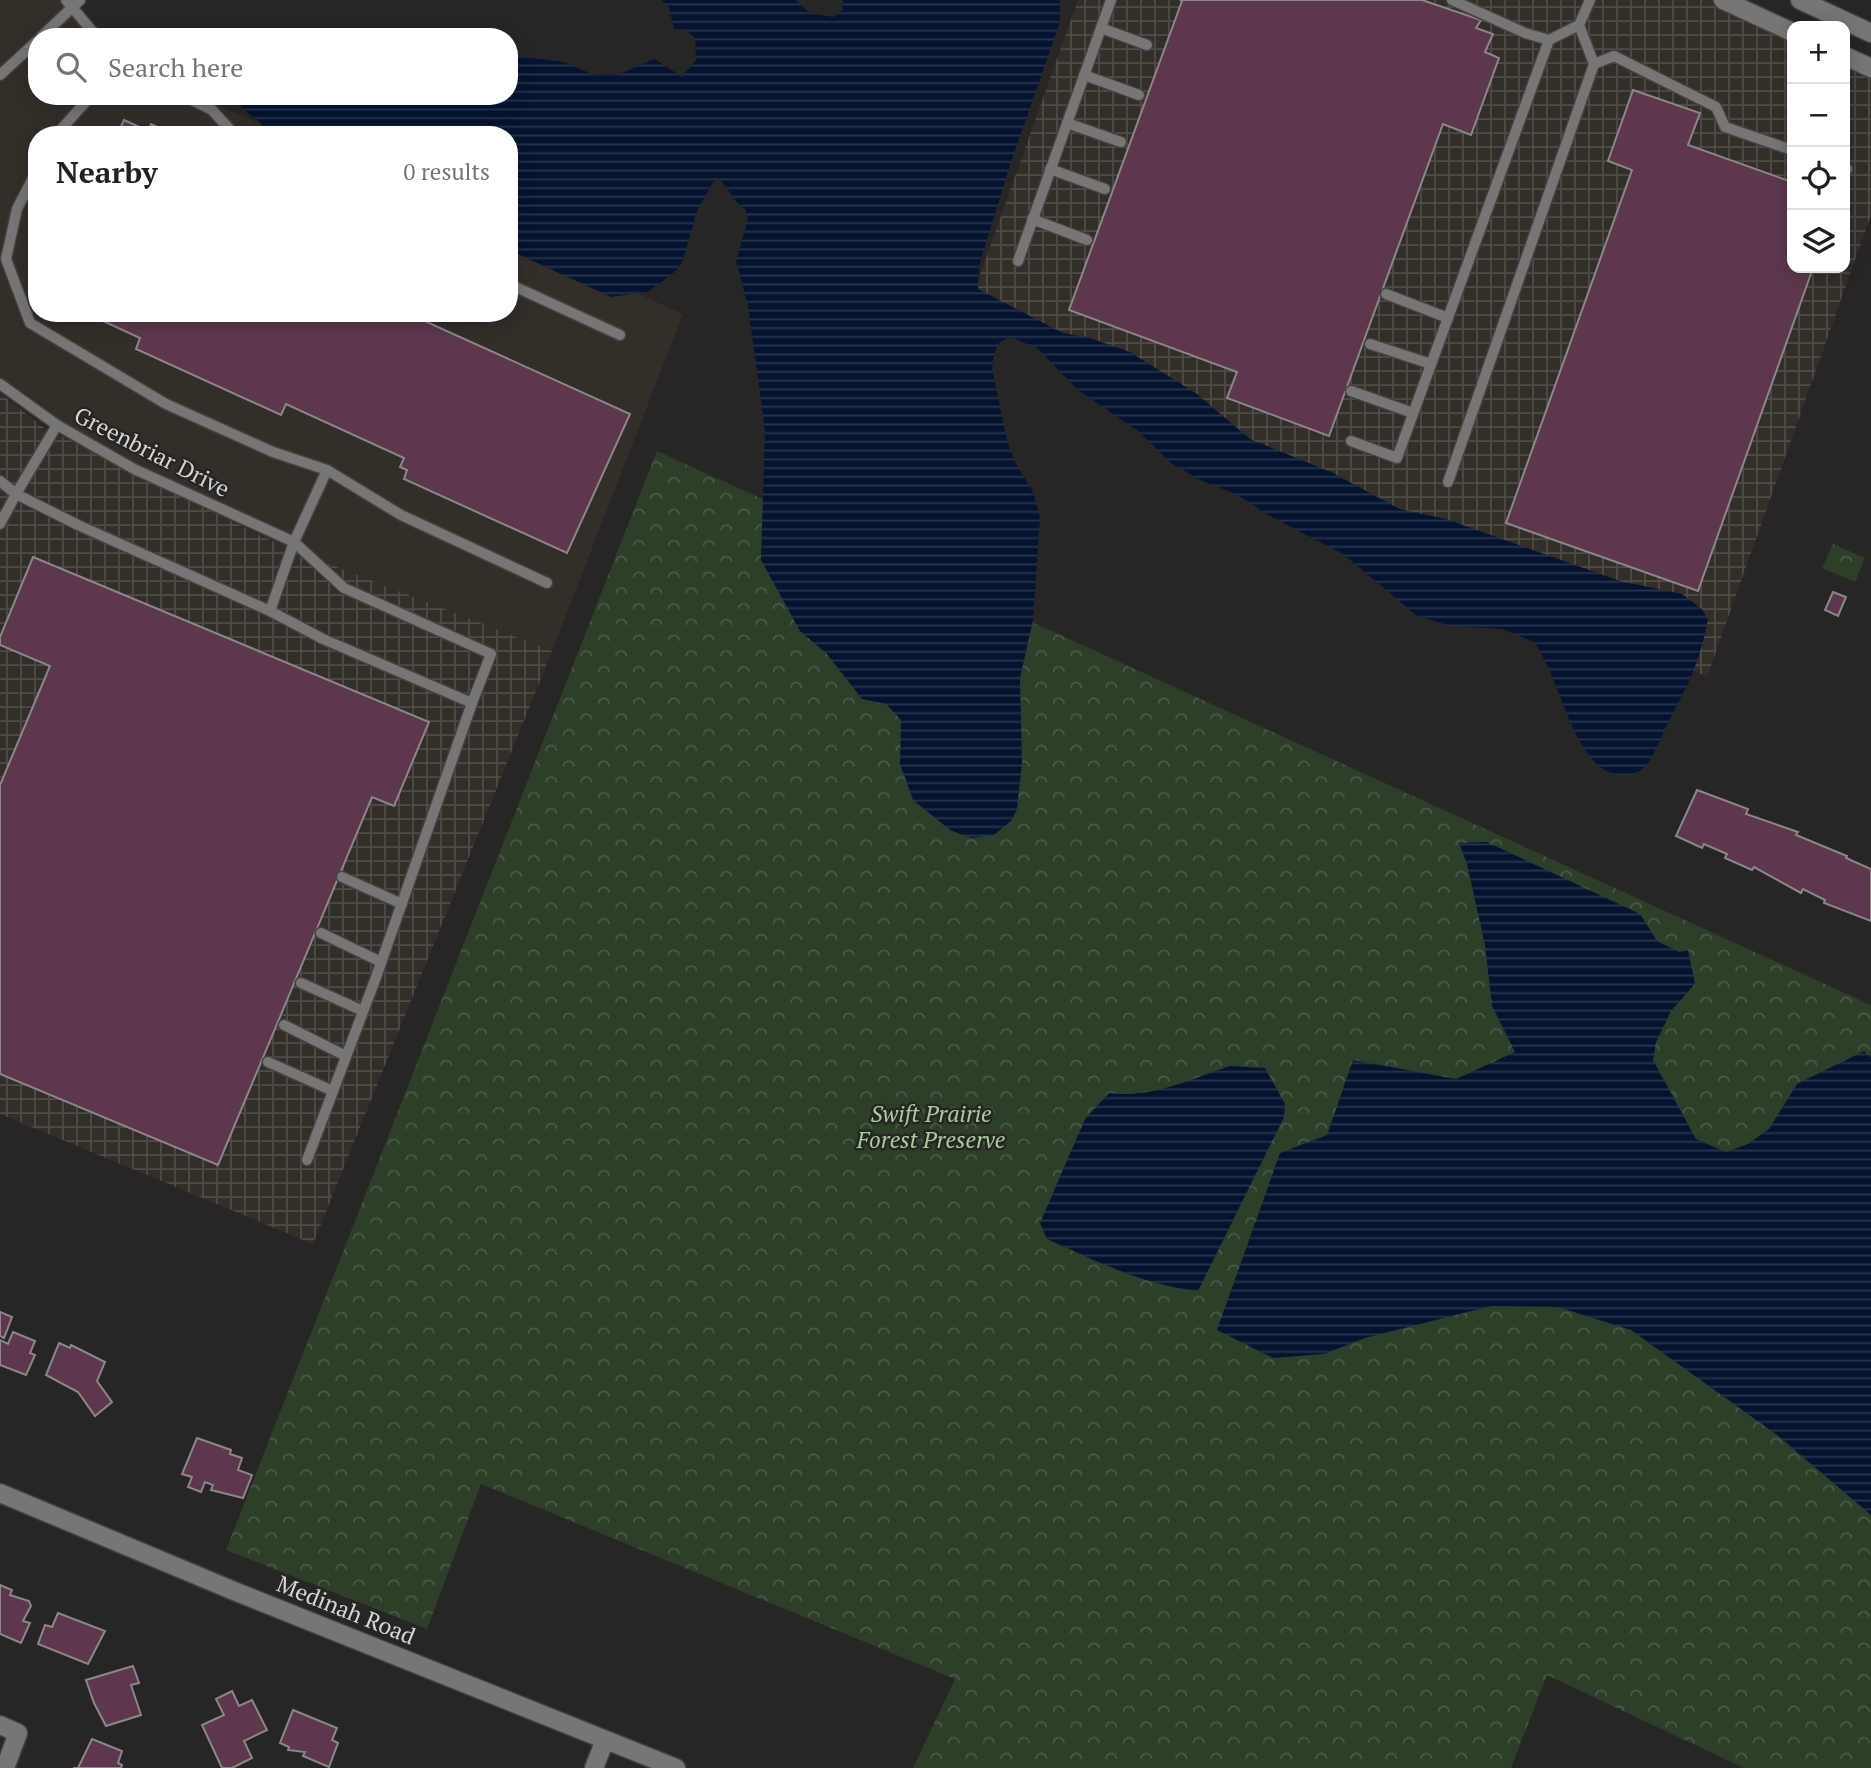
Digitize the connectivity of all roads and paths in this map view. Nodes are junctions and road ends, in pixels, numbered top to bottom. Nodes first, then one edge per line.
1 (1111, 0) edge
2 (1452, 0) edge
3 (1590, 0) edge
4 (1723, 0) edge
5 (1800, 0) edge
6 (73, 2) edge
7 (1579, 25) junction
8 (49, 28) edge
9 (91, 28) edge
10 (1101, 28) junction
11 (1787, 30) edge
12 (1871, 33) edge
13 (1549, 40) junction
14 (1147, 45) dead end
15 (28, 49) edge
16 (1850, 58) edge
17 (1594, 64) junction
18 (1871, 68) edge
19 (0, 75) edge
20 (1084, 75) junction
21 (1139, 95) dead end
22 (83, 105) edge
23 (202, 105) edge
24 (1067, 123) junction
25 (64, 126) edge
26 (227, 126) edge
27 (1121, 142) dead end
28 (1787, 148) edge
29 (1050, 169) junction
30 (28, 188) edge
31 (1105, 189) dead end
32 (1032, 219) junction
33 (1087, 240) dead end
34 (1018, 261) dead end
35 (518, 288) edge
36 (1386, 294) dead end
37 (28, 318) edge
38 (1448, 318) junction
39 (30, 322) edge
40 (620, 335) dead end
41 (1370, 344) dead end
42 (1431, 364) junction
43 (0, 384) edge
44 (1351, 391) dead end
45 (1413, 413) junction
46 (57, 425) junction
47 (1351, 441) dead end
48 (327, 470) junction
49 (0, 481) edge
50 (1448, 482) dead end
51 (16, 494) junction
52 (0, 524) edge
53 (294, 542) junction
54 (547, 583) dead end
55 (270, 611) junction
56 (472, 703) junction
57 (342, 877) dead end
58 (402, 904) junction
59 (321, 933) dead end
60 (381, 962) junction
61 (301, 983) dead end
62 (363, 1012) junction
63 (284, 1025) dead end
64 (346, 1056) junction
65 (268, 1062) dead end
66 (333, 1091) junction
67 (307, 1160) dead end
68 (0, 1493) edge
69 (0, 1725) edge
70 (605, 1740) junction
71 (5, 1768) edge
72 (594, 1768) edge
73 (676, 1768) edge

1 - 10 lane
2 - 13 lane
3 - 7 lane
4 - 11 street
5 - 12 street
6 - 8 lane
6 - 9 lane
7 - 13 lane
7 - 17 lane
10 - 14 lane
10 - 20 lane
13 - 38 lane
15 - 19 lane
16 - 18 street
17 - 28 lane
17 - 50 lane
20 - 21 lane
20 - 24 lane
22 - 25 lane
23 - 26 lane
24 - 27 lane
24 - 29 lane
29 - 31 lane
29 - 32 lane
30 - 37 lane
32 - 33 lane
32 - 34 lane
35 - 40 lane
36 - 38 lane
38 - 42 lane
39 - 48 lane
41 - 42 lane
42 - 45 lane
43 - 46 lane, Greenbriar Drive
44 - 45 lane
45 - 47 lane
46 - 51 lane
46 - 53 lane, Greenbriar Drive
48 - 53 lane
48 - 54 lane
49 - 51 lane
51 - 52 lane
51 - 55 lane
53 - 55 lane
53 - 56 lane, Greenbriar Drive
55 - 56 lane
56 - 58 lane
57 - 58 lane
58 - 60 lane
59 - 60 lane
60 - 62 lane
61 - 62 lane
62 - 64 lane
63 - 64 lane
64 - 66 lane
65 - 66 lane
66 - 67 lane
68 - 70 street, Medinah Road
69 - 71 street
70 - 72 street
70 - 73 street, Medinah Road

